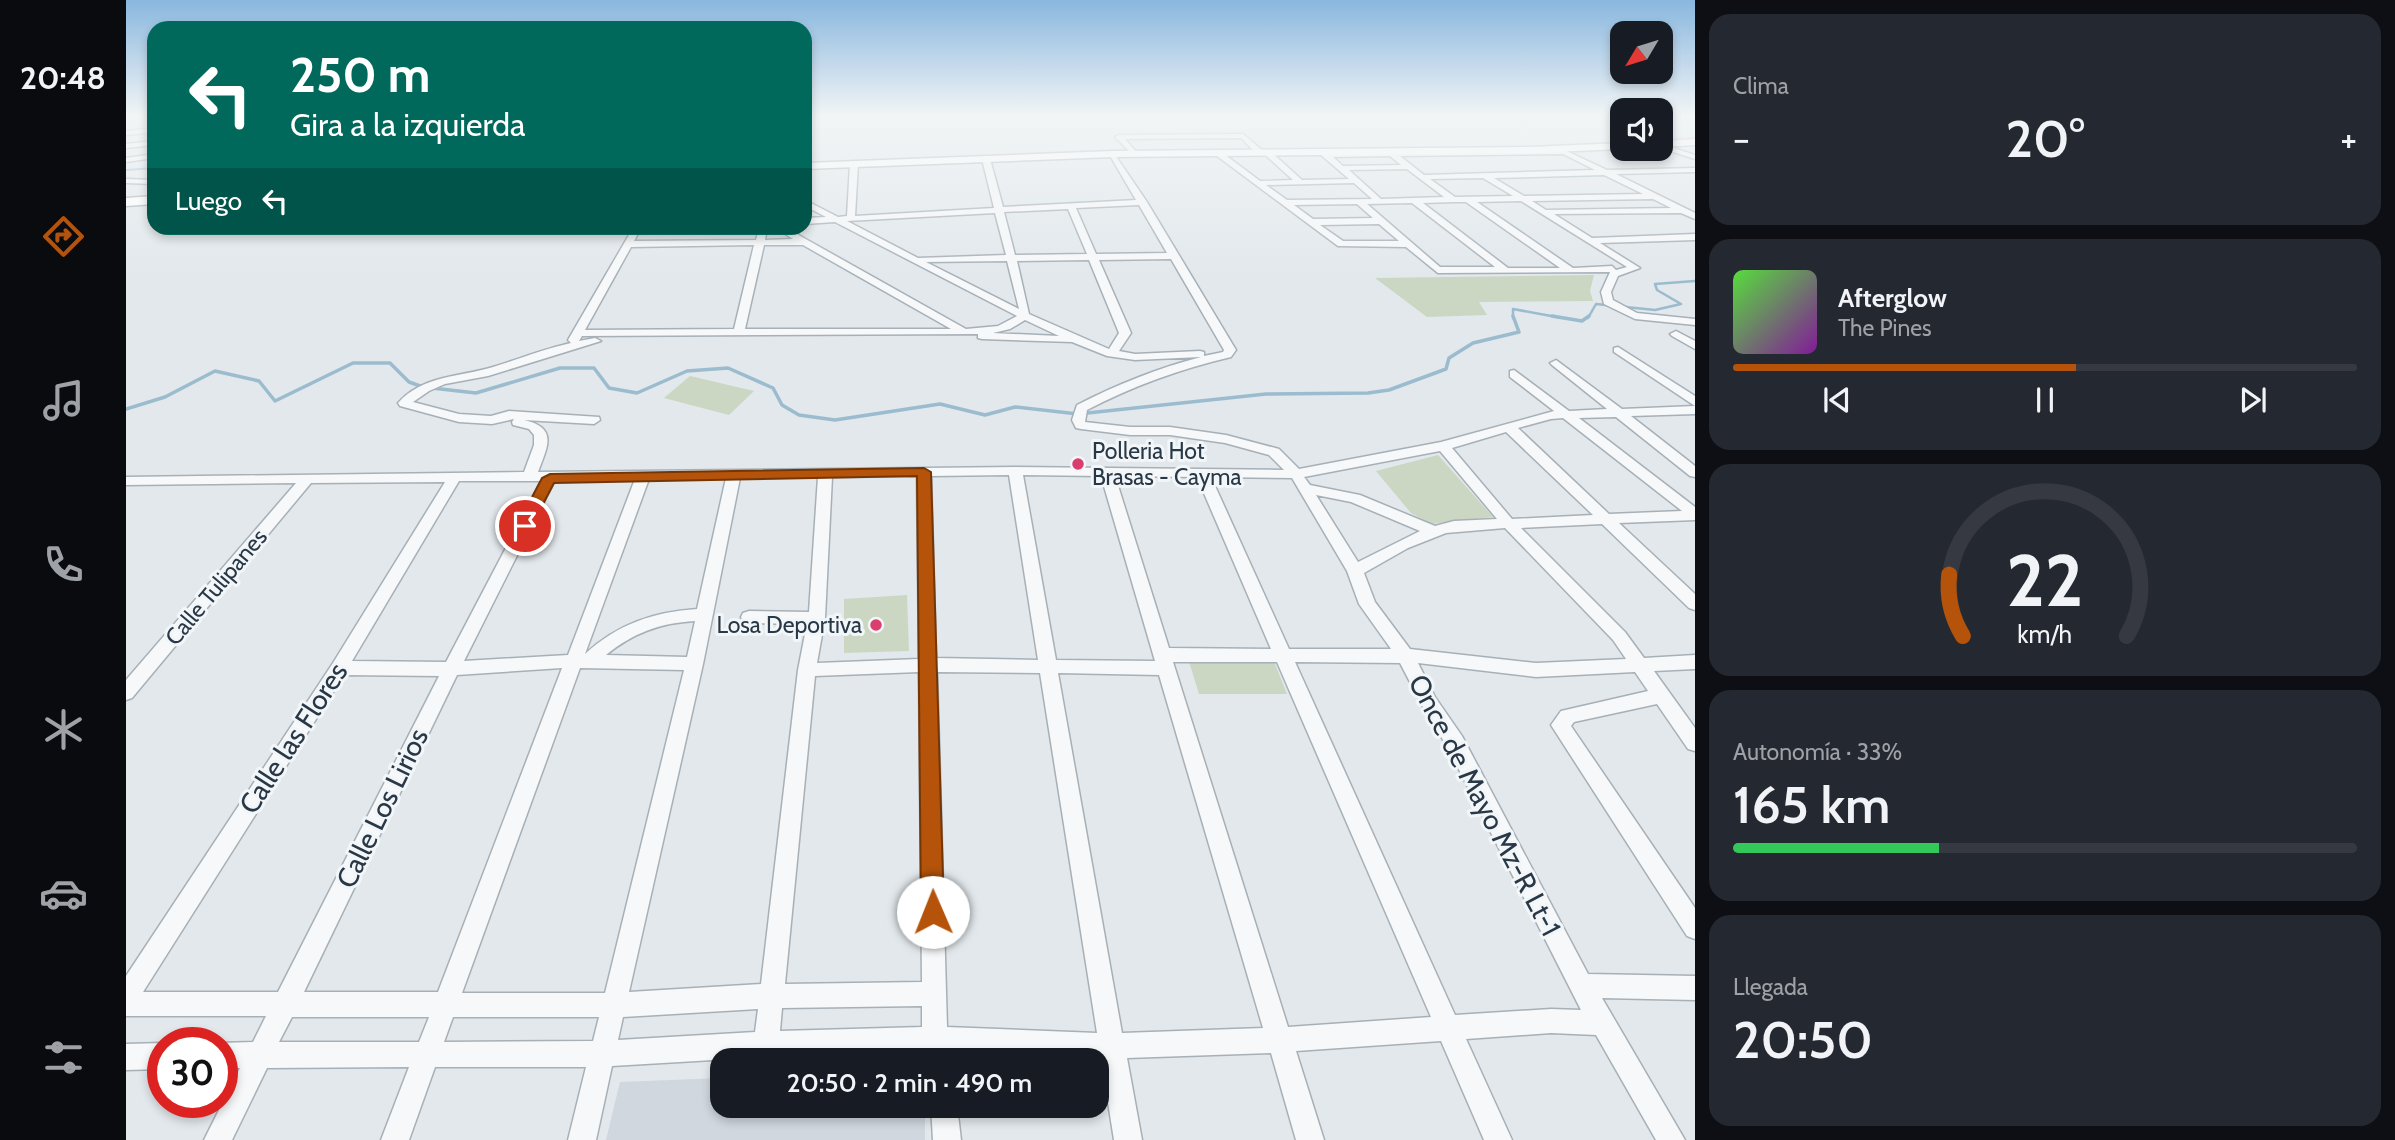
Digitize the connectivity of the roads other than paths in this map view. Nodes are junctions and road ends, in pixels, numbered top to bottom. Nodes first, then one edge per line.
1 (853, 169) edge
2 (989, 169) edge
3 (1122, 169) edge
4 (1240, 169) edge
5 (1285, 169) edge
6 (1343, 169) edge
7 (1412, 169) edge
8 (1477, 169) edge
9 (1600, 169) edge
10 (1695, 170) edge
11 (1608, 173) junction
12 (1489, 176) junction
13 (1423, 177) junction
14 (126, 181) edge
15 (1300, 181) junction
16 (1355, 181) junction
17 (147, 182) edge
18 (1259, 183) junction
19 (1654, 196) junction
20 (147, 200) edge
21 (1469, 200) junction
22 (1531, 200) junction
23 (1358, 201) junction
24 (1379, 201) junction
25 (1415, 201) junction
26 (1452, 201) junction
27 (126, 202) edge
28 (1143, 202) junction
29 (1284, 203) junction
30 (812, 206) edge
31 (1071, 206) junction
32 (1695, 209) edge
33 (999, 210) junction
34 (1684, 210) junction
35 (1547, 212) junction
36 (1558, 212) junction
37 (1695, 216) edge
38 (836, 217) junction
39 (851, 217) junction
40 (812, 220) edge
41 (1382, 221) junction
42 (1311, 222) junction
43 (633, 235) edge
44 (762, 235) edge
45 (793, 235) edge
46 (1695, 237) edge
47 (1599, 240) junction
48 (806, 242) junction
49 (761, 243) junction
50 (628, 244) junction
51 (1408, 244) junction
52 (1175, 256) junction
53 (1093, 257) junction
54 (1010, 258) junction
55 (918, 260) junction
56 (1612, 269) dead end
57 (1506, 271) junction
58 (1571, 271) junction
59 (1024, 316) junction
60 (1695, 322) edge
61 (964, 332) junction
62 (739, 333) junction
63 (1676, 334) dead end
64 (574, 339) junction
65 (1074, 341) junction
66 (1695, 346) edge
67 (1618, 350) dead end
68 (1111, 354) junction
69 (1227, 355) junction
70 (1556, 363) dead end
71 (1514, 374) dead end
72 (1695, 404) edge
73 (1552, 405) junction
74 (1615, 408) junction
75 (1564, 414) junction
76 (1538, 418) junction
77 (492, 420) junction
78 (594, 420) dead end
79 (1511, 429) junction
80 (1443, 446) junction
81 (1015, 471) junction
82 (825, 472) junction
83 (924, 472) junction
84 (1107, 473) junction
85 (1695, 473) edge
86 (643, 475) junction
87 (734, 475) junction
88 (1203, 475) junction
89 (455, 477) junction
90 (539, 478) junction
91 (306, 480) junction
92 (126, 481) edge
93 (1302, 482) junction
94 (1695, 514) edge
95 (1603, 518) junction
96 (1507, 522) junction
97 (1433, 531) junction
98 (1355, 571) junction
99 (1695, 604) edge
100 (705, 614) junction
101 (749, 617) dead end
102 (817, 618) junction
103 (1283, 656) junction
104 (1406, 657) junction
105 (581, 661) junction
106 (1166, 661) junction
107 (1695, 662) edge
108 (1636, 663) junction
109 (694, 664) junction
110 (929, 665) junction
111 (1047, 665) junction
112 (339, 668) junction
113 (451, 669) junction
114 (807, 670) junction
115 (126, 693) edge
116 (1660, 696) junction
117 (1695, 743) edge
118 (1695, 928) edge
119 (1581, 986) junction
120 (1695, 988) edge
121 (934, 994) junction
122 (771, 996) junction
123 (126, 997) edge
124 (126, 1004) edge
125 (285, 1004) junction
126 (445, 1004) junction
127 (612, 1004) junction
128 (1602, 1023) junction
129 (1450, 1029) junction
130 (1278, 1040) junction
131 (766, 1044) junction
132 (1110, 1046) junction
133 (880, 1048) edge
134 (937, 1048) edge
135 (1024, 1048) edge
136 (426, 1053) junction
137 (600, 1054) junction
138 (238, 1055) edge
139 (260, 1055) junction
140 (147, 1056) edge
141 (126, 1057) edge
142 (945, 1118) edge
143 (218, 1140) edge
144 (395, 1140) edge
145 (582, 1140) edge
146 (947, 1140) edge
147 (1128, 1140) edge
148 (1310, 1140) edge
149 (1498, 1140) edge
150 (1671, 1140) edge

1 - 39 street
2 - 33 street
3 - 28 street
4 - 18 street
5 - 15 street
6 - 16 street
7 - 13 street
8 - 12 street
9 - 11 street
10 - 11 street
11 - 12 street
11 - 19 street
12 - 13 street
12 - 22 street
13 - 26 street
14 - 17 street
15 - 16 street
15 - 18 street
16 - 24 street
18 - 29 street
19 - 22 street
19 - 34 street
20 - 27 main road
21 - 22 street
21 - 26 street
21 - 58 street
22 - 35 street
22 - 36 street
23 - 24 street
23 - 29 street
23 - 41 street
24 - 25 street
25 - 26 street
25 - 57 street
28 - 31 street
28 - 52 street
29 - 42 street
30 - 38 street
31 - 33 street
31 - 53 street
32 - 34 street
33 - 39 street
33 - 54 street
34 - 36 street
34 - 37 street
35 - 36 street
35 - 47 street
36 - 47 street
38 - 39 street
38 - 40 street
38 - 55 street
41 - 42 street
41 - 51 street
42 - 51 street
43 - 50 street
44 - 49 street
45 - 48 street
46 - 47 street
47 - 60 street
48 - 49 street
48 - 61 street
49 - 50 street
49 - 62 street
50 - 64 street
51 - 57 street
52 - 53 street
52 - 69 street
53 - 54 street
53 - 68 street
54 - 55 street
54 - 59 street
55 - 59 street
56 - 58 street
57 - 58 street
59 - 61 street
59 - 65 street
61 - 62 street
61 - 65 street
62 - 64 street
63 - 66 street
64 - 77 street
65 - 68 street
67 - 72 street
68 - 69 street
69 - 93 street
70 - 74 street
71 - 73 street
72 - 74 street
73 - 74 street
73 - 75 street
73 - 76 street
74 - 75 street
74 - 85 street
75 - 76 street
75 - 94 street
76 - 79 street
77 - 78 street
77 - 90 street, Calle Los Lirios
79 - 80 street
79 - 95 street
80 - 93 street
80 - 96 street
81 - 83 street
81 - 84 street
81 - 111 street
82 - 83 street
82 - 87 street
82 - 102 street
83 - 110 street
84 - 88 street
84 - 106 street
86 - 87 street
86 - 90 street
86 - 105 street
87 - 100 street
88 - 93 street
88 - 103 street
89 - 90 street
89 - 91 street
89 - 112 street, Calle las Flores
90 - 113 street, Calle Los Lirios
91 - 92 street
91 - 115 street, Calle Tulipanes
93 - 97 street
93 - 98 street, Once de Mayo Mz-R Lt-1
94 - 95 street
95 - 96 street
95 - 99 street
96 - 97 street
96 - 108 street
97 - 98 street
98 - 104 street, Once de Mayo Mz-R Lt-1
100 - 105 street
100 - 109 street
101 - 102 street
102 - 114 street
103 - 104 street
103 - 106 street
103 - 129 street
104 - 108 street
104 - 119 street, Once de Mayo Mz-R Lt-1
105 - 109 street
105 - 113 street
105 - 126 street
106 - 111 street
106 - 130 street
107 - 108 street
108 - 116 street
109 - 127 street
110 - 111 street
110 - 114 street
110 - 121 street
111 - 132 street
112 - 113 street
112 - 123 street, Calle las Flores
113 - 125 street, Calle Los Lirios
114 - 122 street
116 - 117 street
116 - 118 street
119 - 120 street
119 - 128 street, Once de Mayo Mz-R Lt-1
121 - 122 street
121 - 134 street
122 - 127 street
122 - 131 street
124 - 125 street
125 - 126 street
125 - 139 street, Calle Los Lirios
126 - 127 street
126 - 136 street
127 - 137 street
128 - 129 street
128 - 150 street, Once de Mayo Mz-R Lt-1
129 - 130 street
129 - 149 street
130 - 132 street
130 - 148 street
131 - 133 street
131 - 137 street
132 - 135 street
132 - 147 street
136 - 137 street
136 - 139 street
136 - 144 street
137 - 145 street
138 - 139 street
139 - 143 street, Calle Los Lirios
140 - 141 street
142 - 146 street

